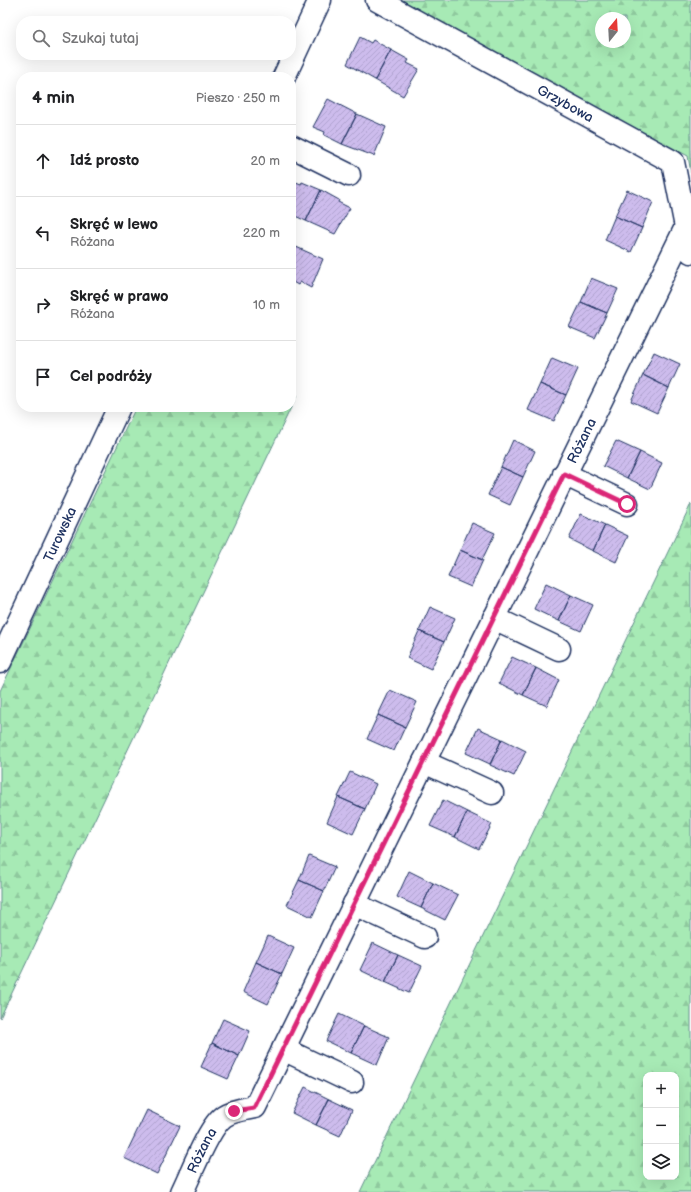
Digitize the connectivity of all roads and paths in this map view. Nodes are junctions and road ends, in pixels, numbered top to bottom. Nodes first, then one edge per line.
1 (320, 0) edge
2 (377, 0) edge
3 (296, 51) edge
4 (292, 60) edge
5 (286, 72) edge
6 (296, 148) edge
7 (349, 175) dead end
8 (686, 227) junction
9 (691, 252) edge
10 (117, 412) edge
11 (564, 474) junction
12 (627, 504) dead end
13 (494, 618) junction
14 (559, 649) dead end
15 (0, 662) edge
16 (424, 762) junction
17 (492, 793) dead end
18 (354, 904) junction
19 (425, 937) dead end
20 (283, 1049) junction
21 (352, 1082) dead end
22 (182, 1192) edge

1 - 3 street
2 - 8 street, Grzybowa
4 - 5 street
6 - 7 street
8 - 9 street, Grzybowa
8 - 11 street, Różana
10 - 15 street, Turowska
11 - 12 street
11 - 13 street, Różana
13 - 14 street
13 - 16 street, Różana
16 - 17 street
16 - 18 street, Różana
18 - 19 street
18 - 20 street, Różana
20 - 21 street
20 - 22 street, Różana

